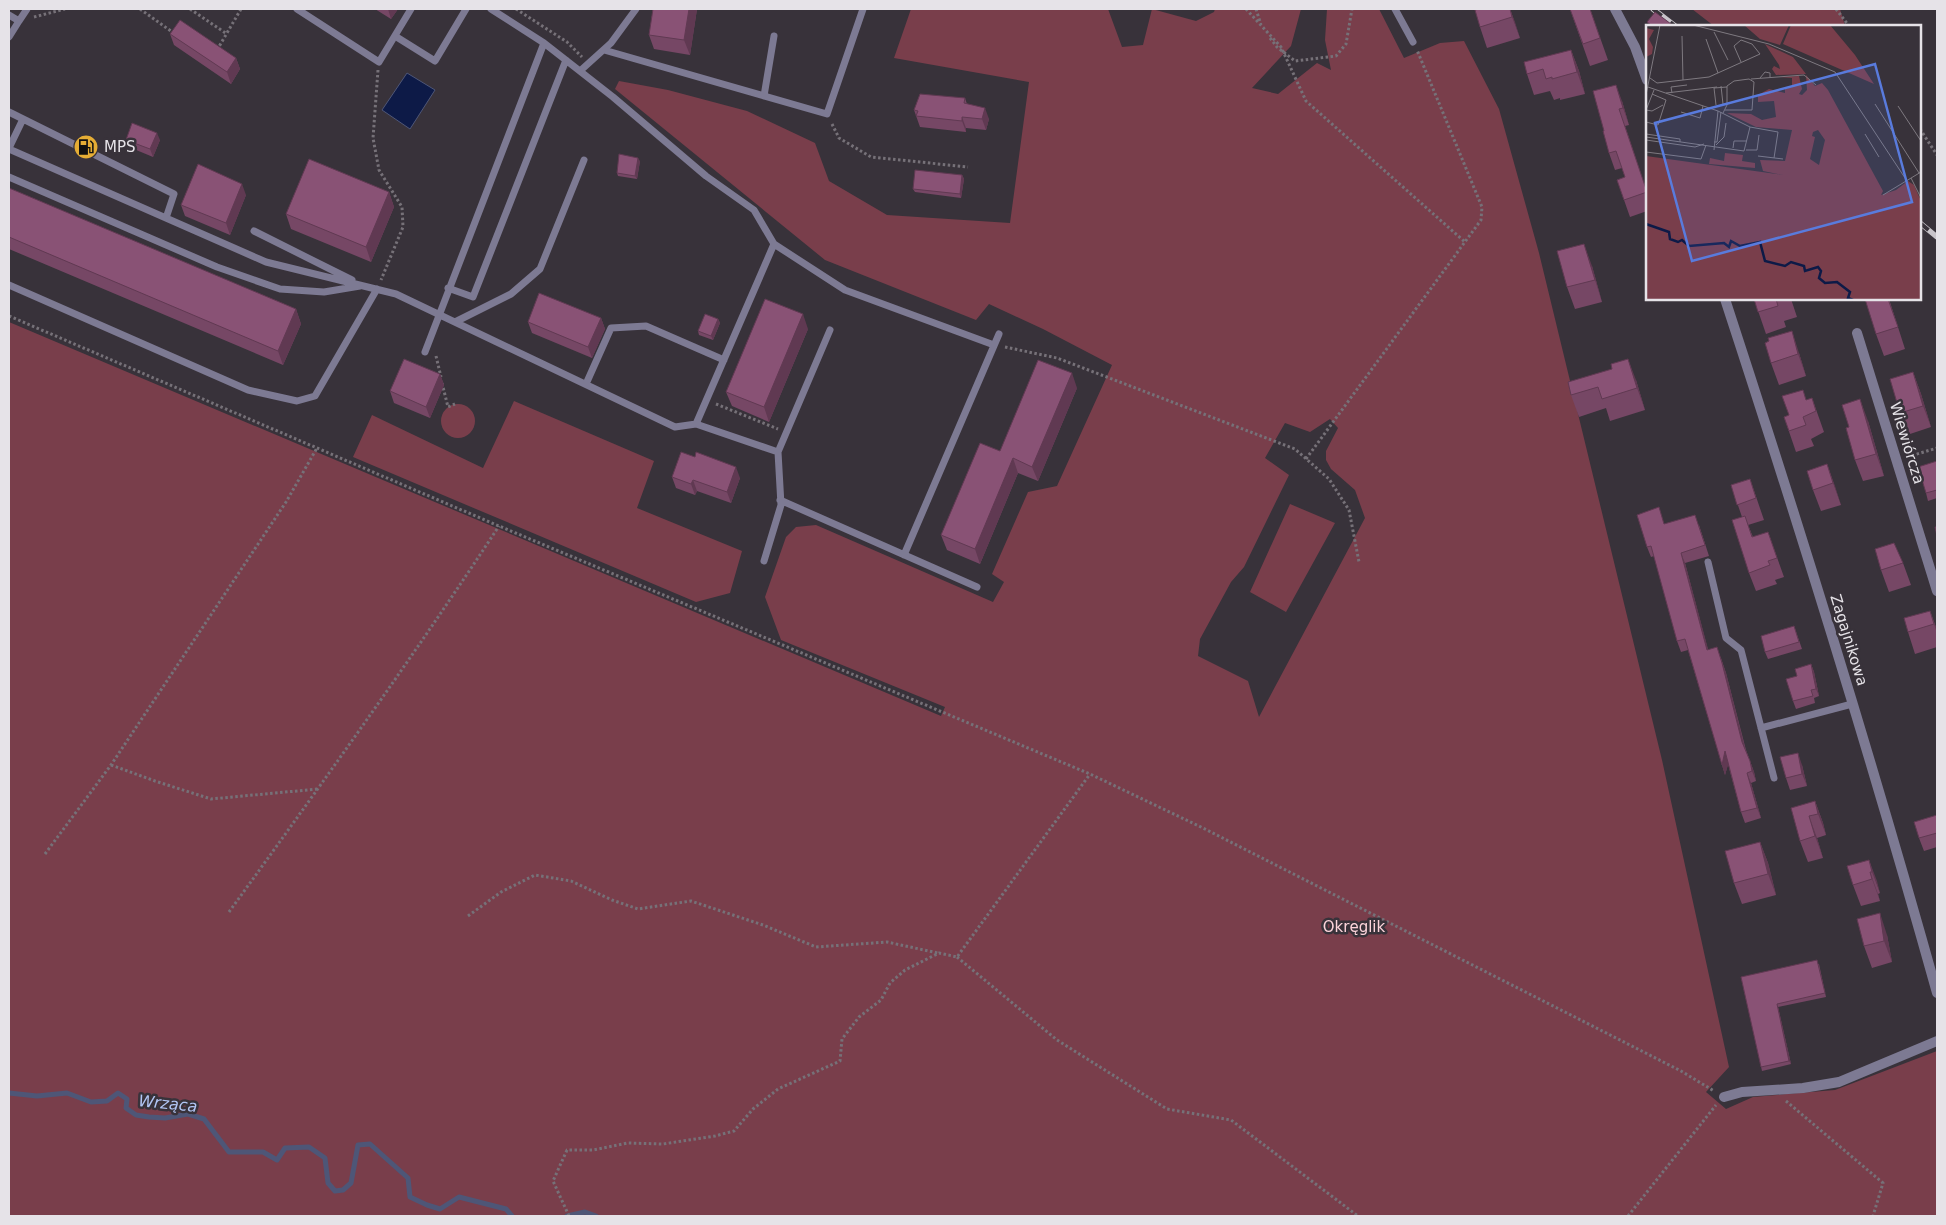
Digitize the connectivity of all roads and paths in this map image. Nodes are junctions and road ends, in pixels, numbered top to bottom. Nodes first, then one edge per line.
1 (27, 9) edge
2 (65, 9) edge
3 (140, 9) edge
4 (190, 9) edge
5 (241, 9) edge
6 (297, 9) edge
7 (411, 9) edge
8 (466, 9) edge
9 (491, 9) edge
10 (636, 9) edge
11 (863, 9) edge
12 (1246, 9) edge
13 (1256, 9) edge
14 (1352, 9) edge
15 (1395, 9) edge
16 (1615, 9) edge
17 (1836, 9) edge
18 (9, 16) edge
19 (19, 21) junction
20 (1847, 25) edge
21 (1261, 26) junction
22 (227, 34) junction
23 (395, 36) junction
24 (774, 36) dead end
25 (9, 37) edge
26 (179, 38) edge
27 (1413, 42) joint
28 (544, 43) junction
29 (604, 50) junction
30 (215, 52) edge
31 (566, 60) junction
32 (379, 62) junction
33 (580, 71) junction
34 (1646, 77) edge
35 (764, 96) junction
36 (9, 112) edge
37 (827, 114) junction
38 (23, 119) junction
39 (1921, 131) edge
40 (9, 148) edge
41 (1937, 155) edge
42 (584, 160) dead end
43 (968, 166) dead end
44 (9, 177) edge
45 (166, 218) junction
46 (254, 230) dead end
47 (1465, 242) junction
48 (774, 244) junction
49 (9, 285) edge
50 (363, 286) junction
51 (448, 288) junction
52 (377, 289) junction
53 (1725, 300) edge
54 (438, 314) junction
55 (9, 316) edge
56 (455, 322) junction
57 (830, 330) dead end
58 (1857, 333) dead end
59 (999, 334) dead end
60 (430, 336) junction
61 (994, 345) junction
62 (425, 352) dead end
63 (724, 360) junction
64 (586, 384) junction
65 (706, 400) junction
66 (455, 404) dead end
67 (696, 424) junction
68 (786, 432) junction
69 (317, 448) junction
70 (1937, 448) edge
71 (778, 452) junction
72 (1306, 459) junction
73 (1897, 460) junction
74 (780, 500) junction
75 (499, 526) junction
76 (904, 555) junction
77 (764, 561) dead end
78 (1359, 562) dead end
79 (1708, 562) dead end
80 (977, 587) dead end
81 (1937, 591) edge
82 (1852, 704) junction
83 (1761, 728) junction
84 (111, 764) junction
85 (1090, 774) junction
86 (1774, 778) dead end
87 (318, 789) junction
88 (45, 854) dead end
89 (228, 912) dead end
90 (468, 916) dead end
91 (939, 953) junction
92 (957, 956) junction
93 (1937, 993) edge
94 (1937, 1041) edge
95 (1773, 1090) junction
96 (1724, 1097) junction
97 (569, 1216) edge
98 (1358, 1216) edge
99 (1628, 1216) edge
100 (1873, 1216) edge

1 - 19 lane
2 - 19 path
3 - 26 path
4 - 22 path
5 - 22 path
6 - 32 lane
7 - 23 lane
8 - 23 lane
9 - 28 lane
10 - 29 lane
11 - 37 lane
12 - 21 path
13 - 21 path
14 - 21 path
15 - 27 lane
16 - 34 street
17 - 20 path
18 - 19 lane
19 - 25 lane
21 - 47 path
22 - 30 path
23 - 32 lane
24 - 35 lane
27 - 47 path
28 - 31 lane
28 - 51 lane
29 - 33 lane
29 - 35 lane
31 - 33 lane
31 - 51 lane
32 - 52 path
33 - 48 lane
35 - 37 lane
36 - 38 lane
37 - 43 path
38 - 40 lane
38 - 45 lane
39 - 41 path
40 - 45 lane
42 - 56 lane
44 - 50 lane
45 - 50 lane
46 - 50 lane
47 - 72 path
48 - 61 lane
48 - 63 lane
49 - 52 lane
50 - 52 lane
51 - 54 lane
52 - 54 lane
53 - 82 street, Zagajnikowa
54 - 56 lane
54 - 60 lane
55 - 69 path
56 - 64 lane
57 - 68 lane
58 - 73 street, Wiewiórcza
59 - 61 lane
60 - 62 lane
60 - 66 path
61 - 72 path
61 - 76 lane
63 - 64 lane
63 - 65 lane
64 - 67 lane
65 - 67 lane
65 - 68 path
67 - 71 lane
68 - 71 lane
69 - 75 path
69 - 84 path
70 - 73 path
71 - 74 lane
72 - 78 path
73 - 81 street, Wiewiórcza
74 - 76 lane
74 - 77 lane
75 - 85 path
75 - 87 path
76 - 80 lane
79 - 83 lane
82 - 83 lane
82 - 93 street, Zagajnikowa
83 - 86 lane
84 - 87 path
84 - 88 path
85 - 92 path
85 - 96 path
87 - 89 path
90 - 91 path
91 - 92 path
91 - 97 path
92 - 98 path
94 - 95 street
95 - 96 street
95 - 100 path
96 - 99 path

